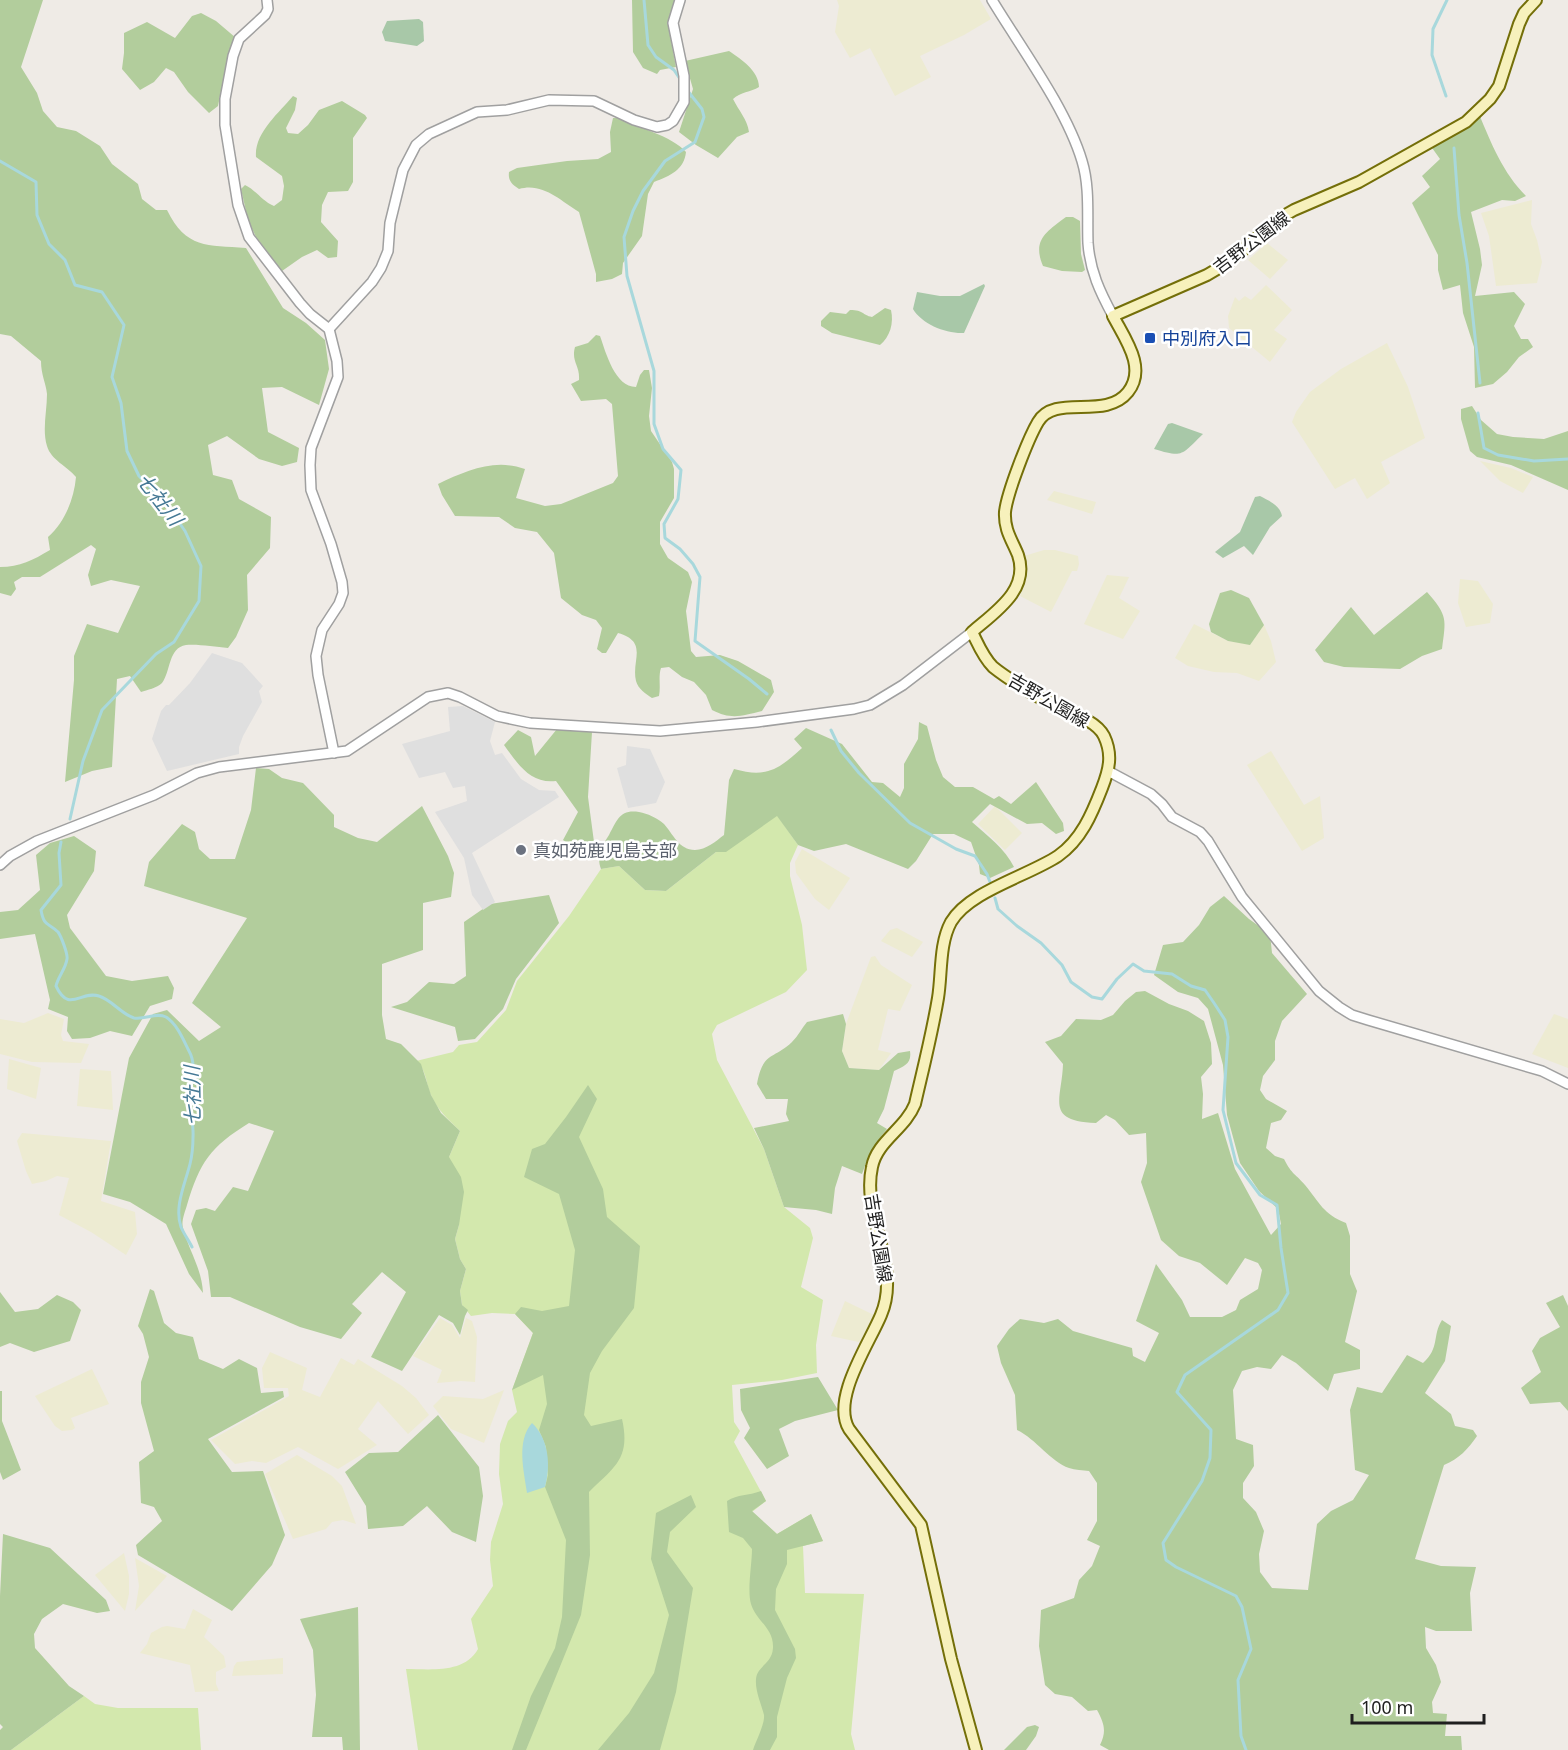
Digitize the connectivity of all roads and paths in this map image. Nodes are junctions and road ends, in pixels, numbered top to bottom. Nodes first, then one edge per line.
1 (267, 0) edge
2 (680, 0) edge
3 (992, 0) edge
4 (1536, 0) edge
5 (1113, 316) junction
6 (330, 328) junction
7 (972, 632) junction
8 (334, 753) junction
9 (1108, 771) junction
10 (0, 865) edge
11 (1568, 1084) edge
12 (976, 1750) edge

1 - 6 street
2 - 6 street
3 - 5 street
4 - 5 main road, 吉野公園線
5 - 7 main road
6 - 8 street
7 - 8 street
7 - 9 main road, 吉野公園線
8 - 10 street
9 - 11 street
9 - 12 main road, 吉野公園線

